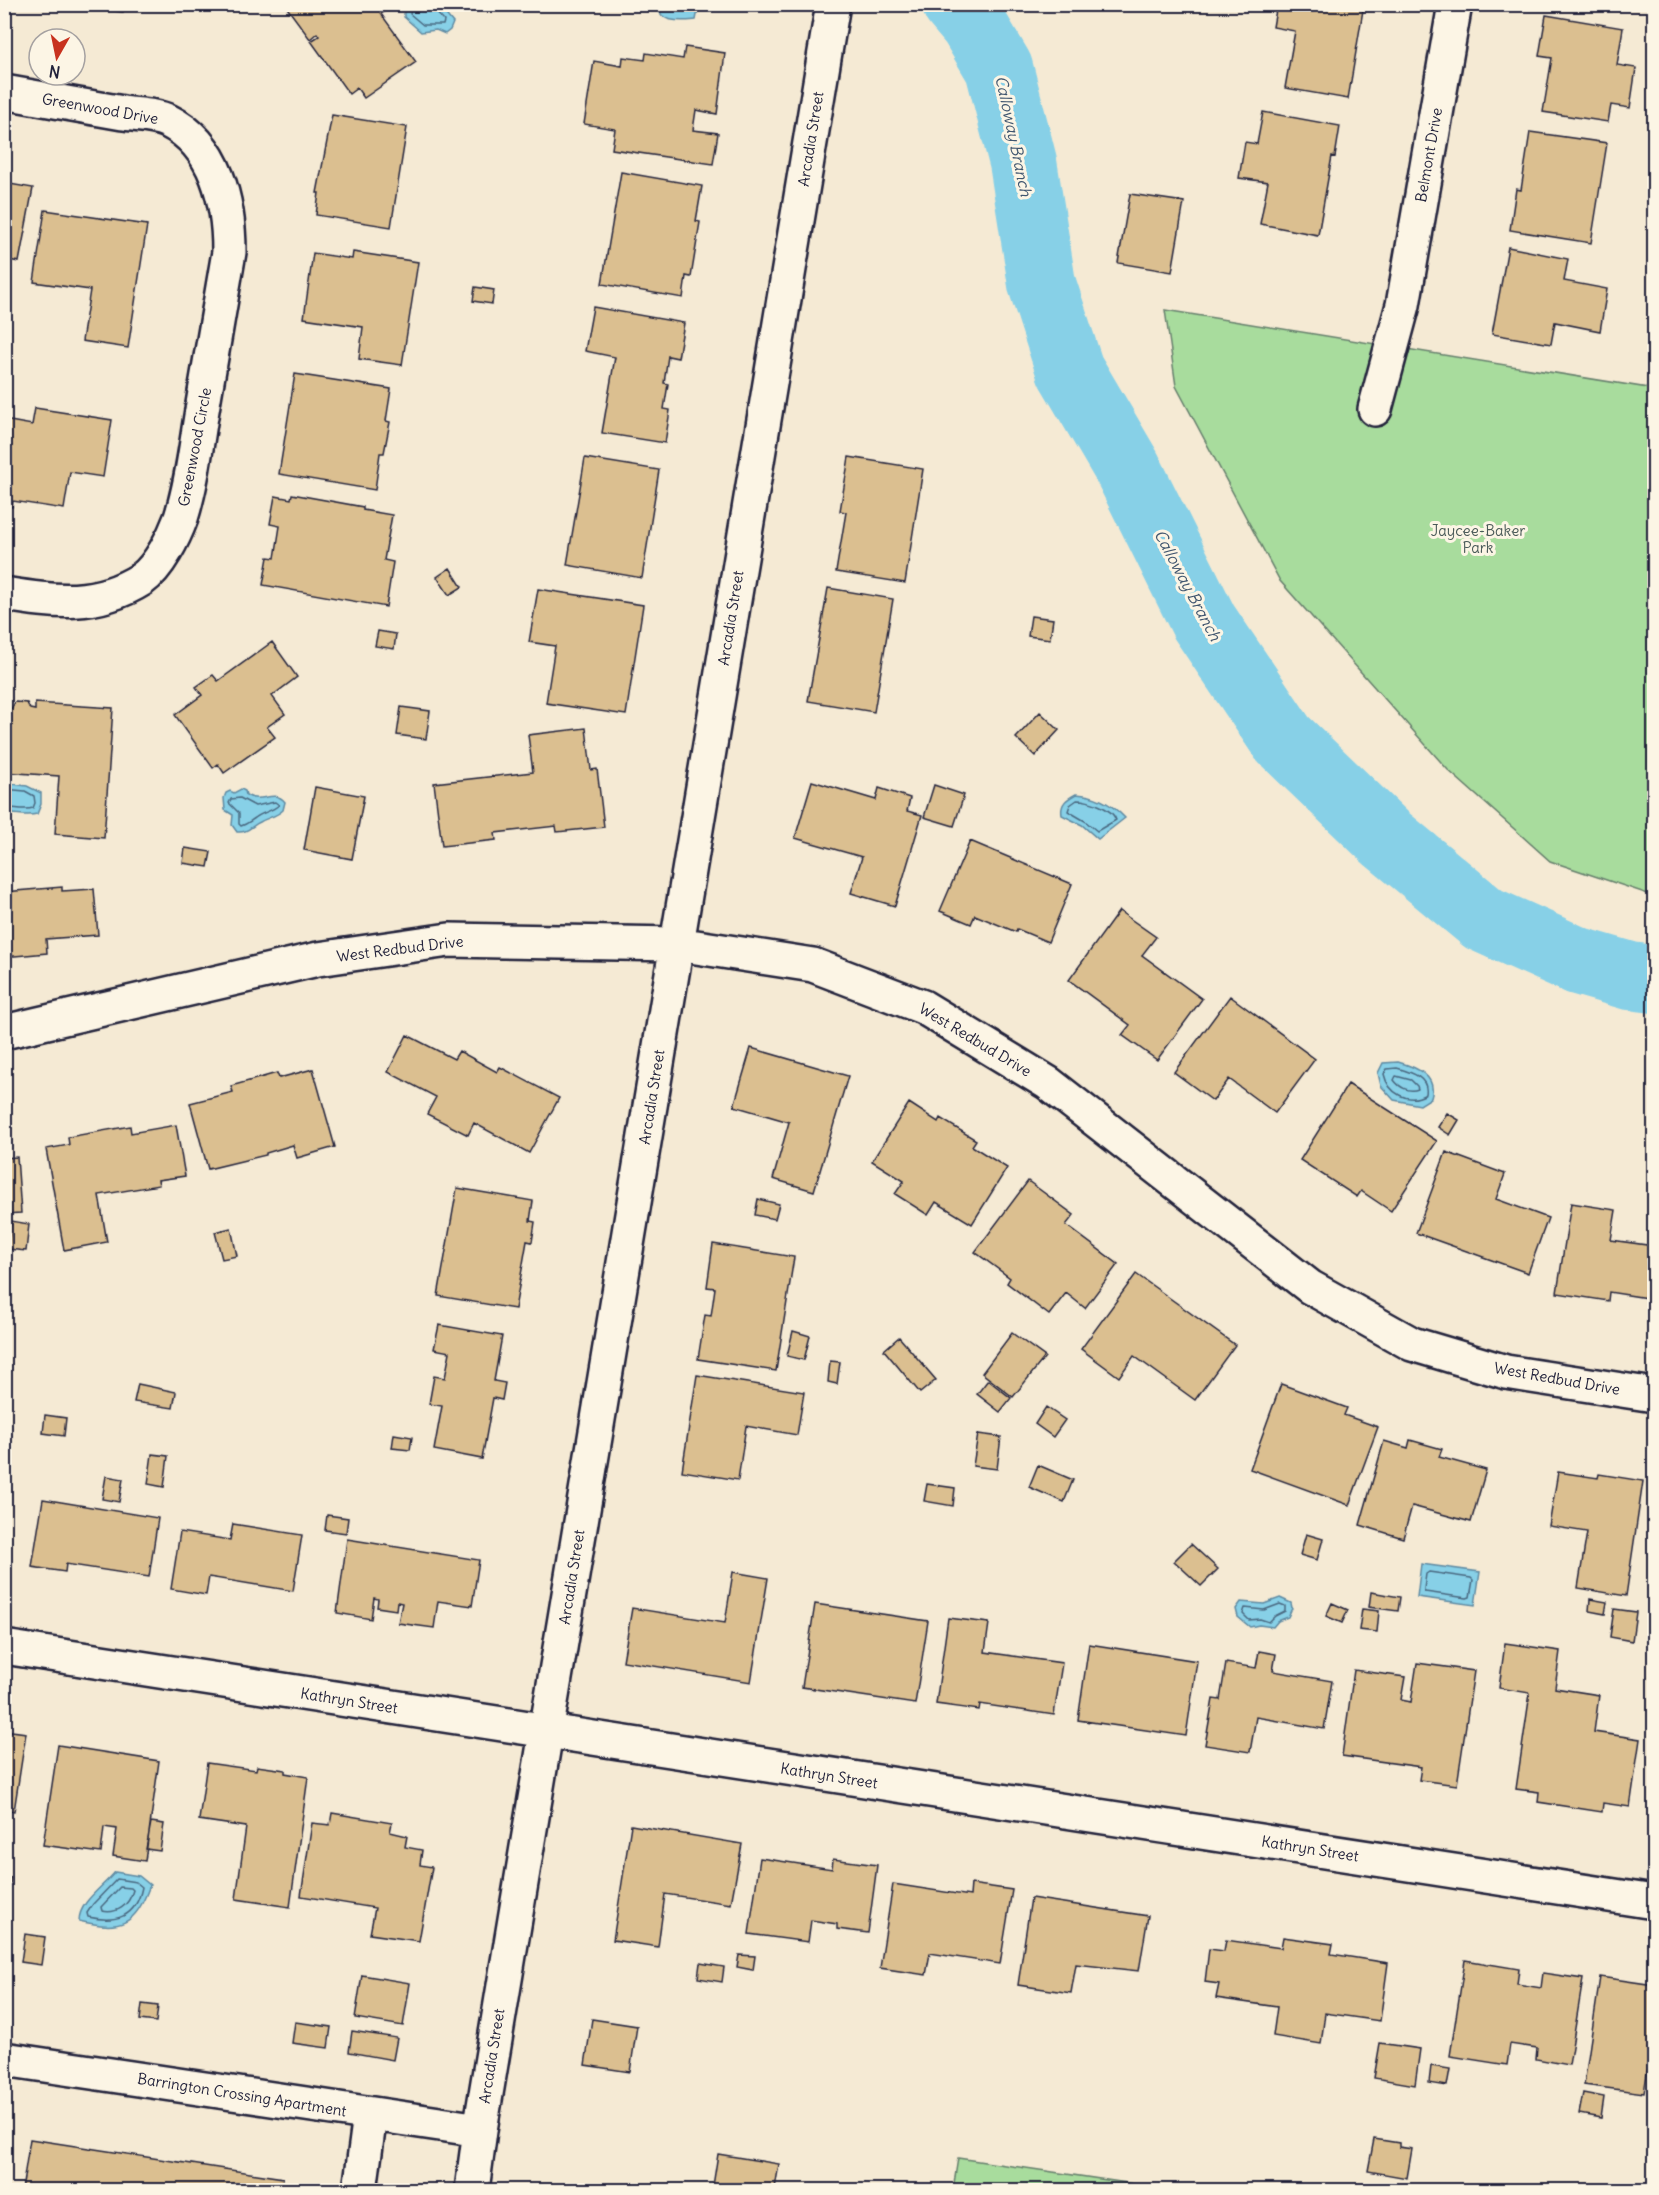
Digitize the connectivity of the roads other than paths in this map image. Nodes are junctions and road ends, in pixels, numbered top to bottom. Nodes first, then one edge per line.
1 (833, 4) edge
2 (1455, 4) edge
3 (4, 92) edge
4 (212, 164) joint
5 (1375, 409) dead end
6 (4, 594) edge
7 (677, 944) junction
8 (4, 1032) edge
9 (1654, 1395) edge
10 (4, 1647) edge
11 (546, 1732) junction
12 (1654, 1902) edge
13 (4, 2059) edge
14 (370, 2115) junction
15 (480, 2130) junction
16 (360, 2190) edge
17 (472, 2190) edge

1 - 7 street, Arcadia Street
2 - 5 street, Belmont Drive
3 - 4 street, Greenwood Drive
4 - 6 street, Greenwood Circle
7 - 8 street, West Redbud Drive
7 - 9 street, West Redbud Drive
7 - 11 street, Arcadia Street
10 - 11 street, Kathryn Street
11 - 12 street, Kathryn Street
11 - 15 street, Arcadia Street
13 - 14 street, Barrington Crossing Apartment
14 - 15 street, Barrington Crossing Apartment
14 - 16 street
15 - 17 street, Arcadia Street

